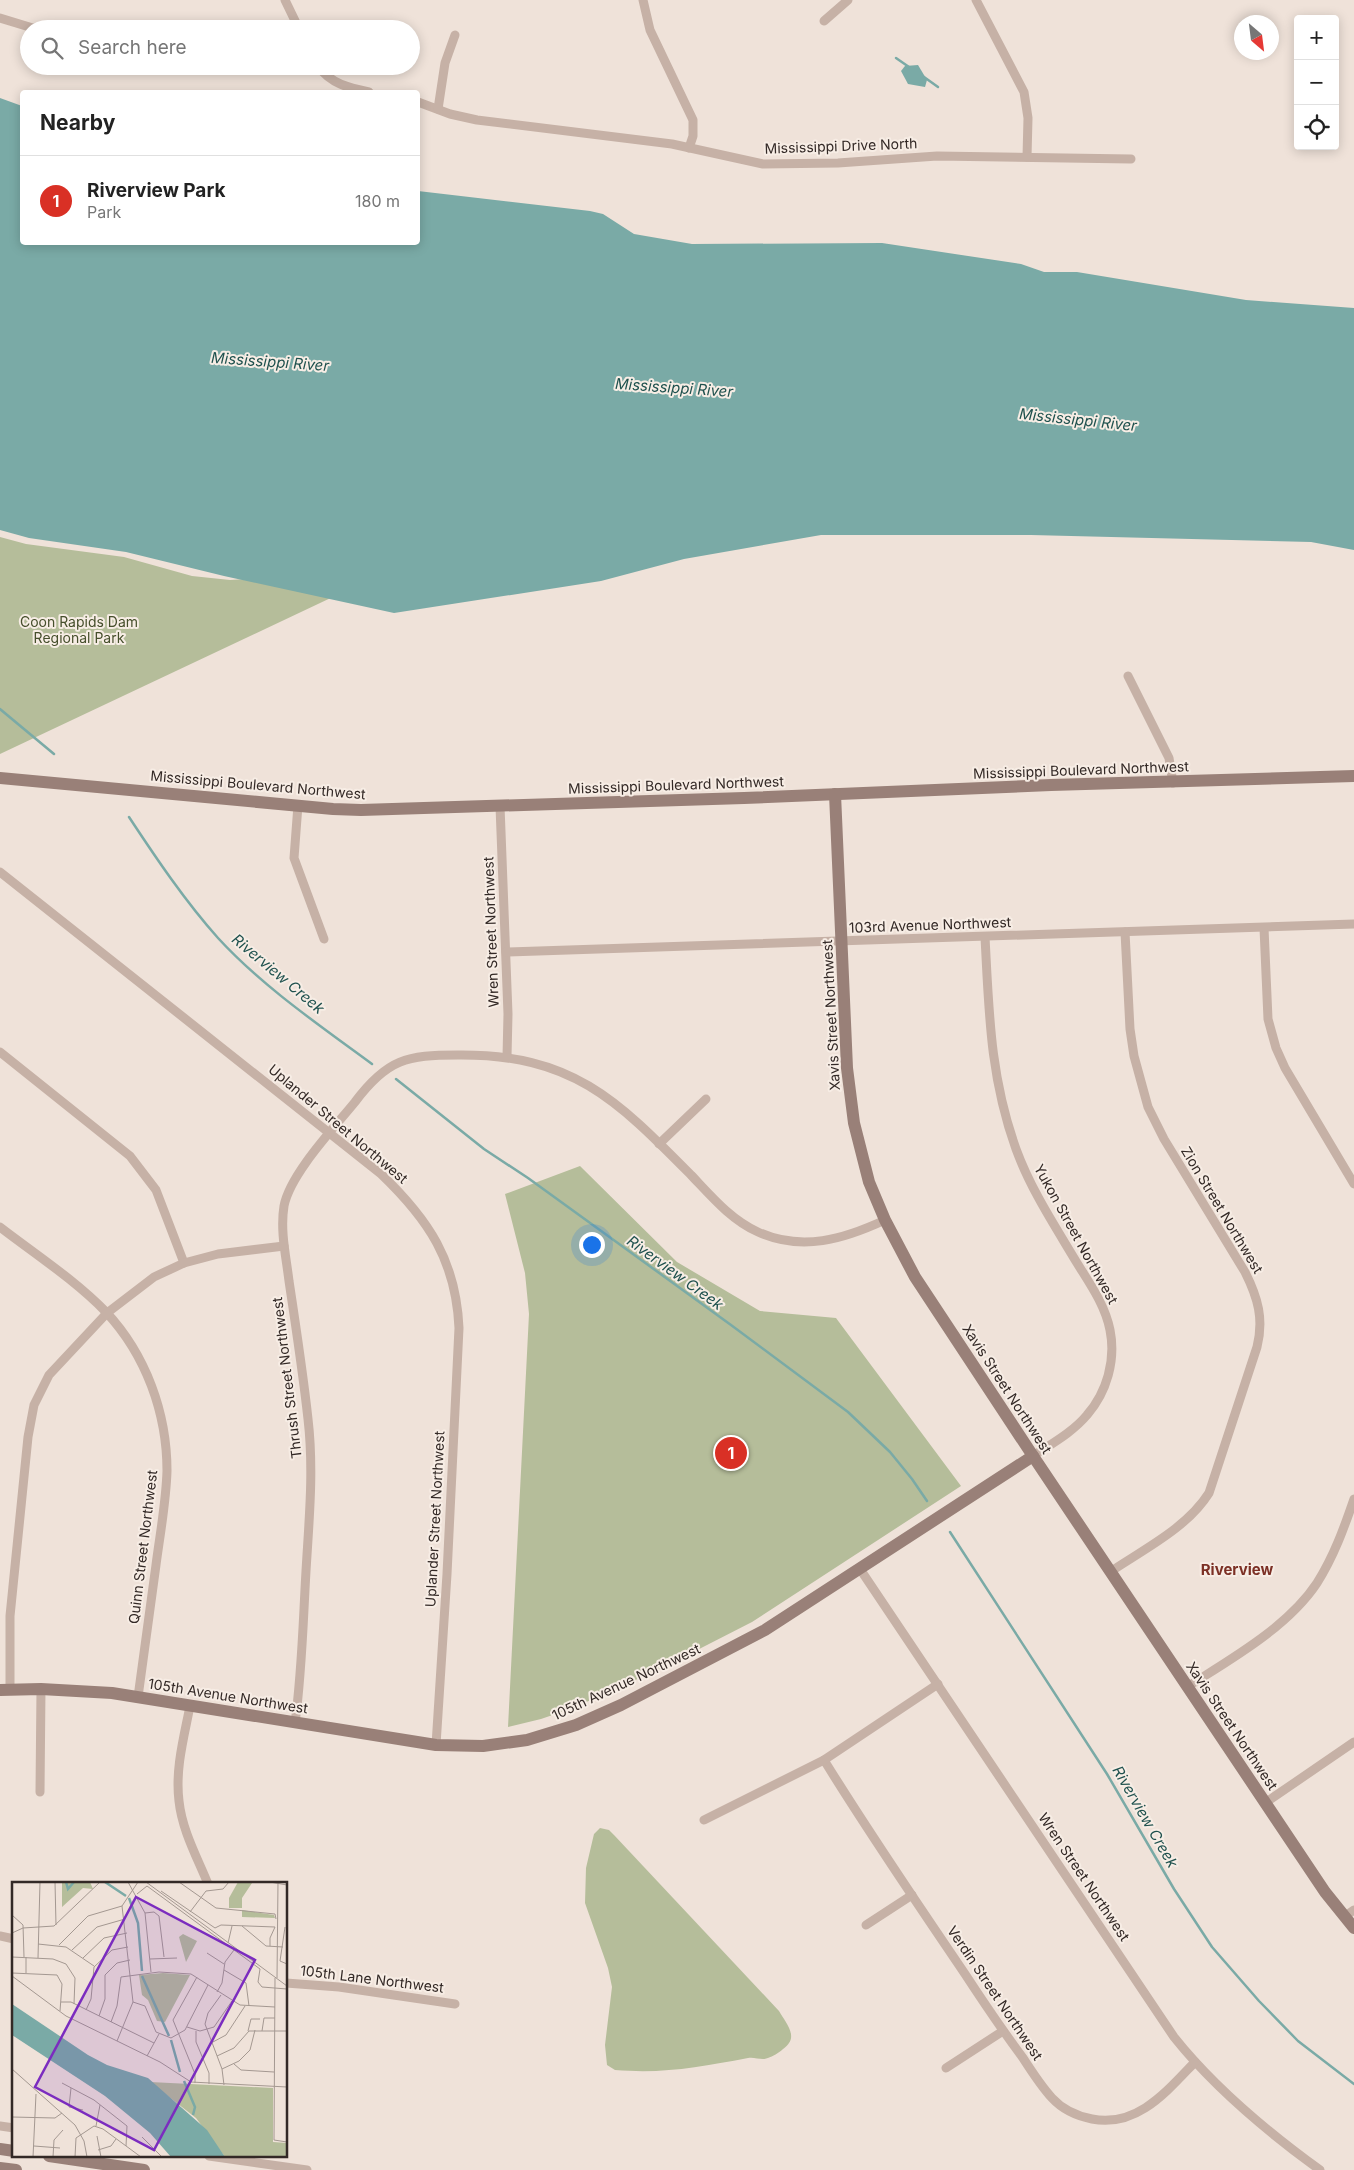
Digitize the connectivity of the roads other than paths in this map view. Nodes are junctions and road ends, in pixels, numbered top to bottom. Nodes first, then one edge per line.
1 (285, 0) edge
2 (643, 0) edge
3 (848, 0) edge
4 (976, 0) edge
5 (0, 18) edge
6 (295, 20) edge
7 (824, 20) dead end
8 (20, 24) edge
9 (455, 35) dead end
10 (326, 75) edge
11 (360, 90) edge
12 (420, 103) edge
13 (438, 109) junction
14 (689, 148) junction
15 (1027, 157) junction
16 (1131, 159) dead end
17 (1128, 676) dead end
18 (1354, 776) edge
19 (0, 778) edge
20 (1173, 783) junction
21 (836, 794) junction
22 (298, 805) junction
23 (500, 806) junction
24 (0, 872) edge
25 (1354, 924) edge
26 (1264, 928) junction
27 (1125, 932) junction
28 (985, 937) junction
29 (324, 938) dead end
30 (842, 941) junction
31 (506, 952) junction
32 (0, 1052) edge
33 (507, 1057) junction
34 (706, 1099) dead end
35 (330, 1134) junction
36 (659, 1144) junction
37 (1354, 1184) edge
38 (885, 1220) junction
39 (0, 1227) edge
40 (284, 1246) junction
41 (184, 1263) junction
42 (106, 1313) junction
43 (1032, 1456) junction
44 (1354, 1499) edge
45 (860, 1569) junction
46 (1110, 1572) junction
47 (938, 1684) junction
48 (1187, 1687) junction
49 (41, 1689) junction
50 (5, 1690) edge
51 (138, 1697) junction
52 (190, 1706) junction
53 (295, 1722) junction
54 (1354, 1742) edge
55 (436, 1745) junction
56 (824, 1760) junction
57 (40, 1792) dead end
58 (1265, 1803) junction
59 (704, 1820) dead end
60 (207, 1882) edge
61 (912, 1895) junction
62 (1349, 1914) edge
63 (866, 1925) dead end
64 (1354, 1928) edge
65 (288, 1984) edge
66 (455, 2004) dead end
67 (1003, 2031) junction
68 (1195, 2062) junction
69 (946, 2068) dead end
70 (63, 2158) edge
71 (236, 2158) edge
72 (0, 2168) edge
73 (16, 2170) edge
74 (144, 2170) edge
75 (307, 2170) edge
76 (1320, 2170) edge

1 - 6 street
2 - 14 street
3 - 7 street
4 - 15 street
5 - 8 street
9 - 13 street
10 - 11 street
12 - 13 street, Mississippi Drive North
13 - 14 street, Mississippi Drive North
14 - 15 street, Mississippi Drive North
15 - 16 street, Mississippi Drive North
17 - 20 street
18 - 20 street, Mississippi Boulevard Northwest
19 - 22 street, Mississippi Boulevard Northwest
20 - 21 street, Mississippi Boulevard Northwest
21 - 23 street, Mississippi Boulevard Northwest
21 - 30 street, Xavis Street Northwest
22 - 23 street, Mississippi Boulevard Northwest
22 - 29 street
23 - 31 street, Wren Street Northwest
24 - 35 street, Uplander Street Northwest
25 - 26 street, 103rd Avenue Northwest
26 - 27 street, 103rd Avenue Northwest
26 - 37 street
27 - 28 street, 103rd Avenue Northwest
27 - 46 street, Zion Street Northwest
28 - 30 street, 103rd Avenue Northwest
28 - 43 street, Yukon Street Northwest
30 - 31 street, 103rd Avenue Northwest
30 - 38 street, Xavis Street Northwest
31 - 33 street, Wren Street Northwest
32 - 41 street
33 - 35 street, Thrush Street Northwest
33 - 36 street, Thrush Street Northwest
34 - 36 street
35 - 40 street, Thrush Street Northwest
35 - 55 street, Uplander Street Northwest
36 - 38 street, Thrush Street Northwest
38 - 43 street, Xavis Street Northwest
39 - 42 street, Quinn Street Northwest
40 - 41 street
40 - 53 street, Thrush Street Northwest
41 - 42 street
42 - 50 street
42 - 51 street, Quinn Street Northwest
43 - 45 street, 105th Avenue Northwest
43 - 46 street, Xavis Street Northwest
44 - 48 street
45 - 47 street, Wren Street Northwest
45 - 55 street, 105th Avenue Northwest
46 - 48 street, Xavis Street Northwest
47 - 56 street
47 - 68 street, Wren Street Northwest
48 - 58 street, Xavis Street Northwest
49 - 50 street, 105th Avenue Northwest
49 - 51 street, 105th Avenue Northwest
49 - 57 street
51 - 52 street, 105th Avenue Northwest
52 - 53 street, 105th Avenue Northwest
52 - 60 street
53 - 55 street, 105th Avenue Northwest
54 - 58 street
56 - 59 street
56 - 61 street, Verdin Street Northwest
58 - 62 street, Xavis Street Northwest
61 - 63 street
61 - 67 street, Verdin Street Northwest
62 - 64 street, Xavis Street Northwest
65 - 66 street, 105th Lane Northwest
67 - 68 street, Verdin Street Northwest
67 - 69 street
68 - 76 street, Wren Street Northwest
70 - 74 street
71 - 75 street
72 - 73 street

